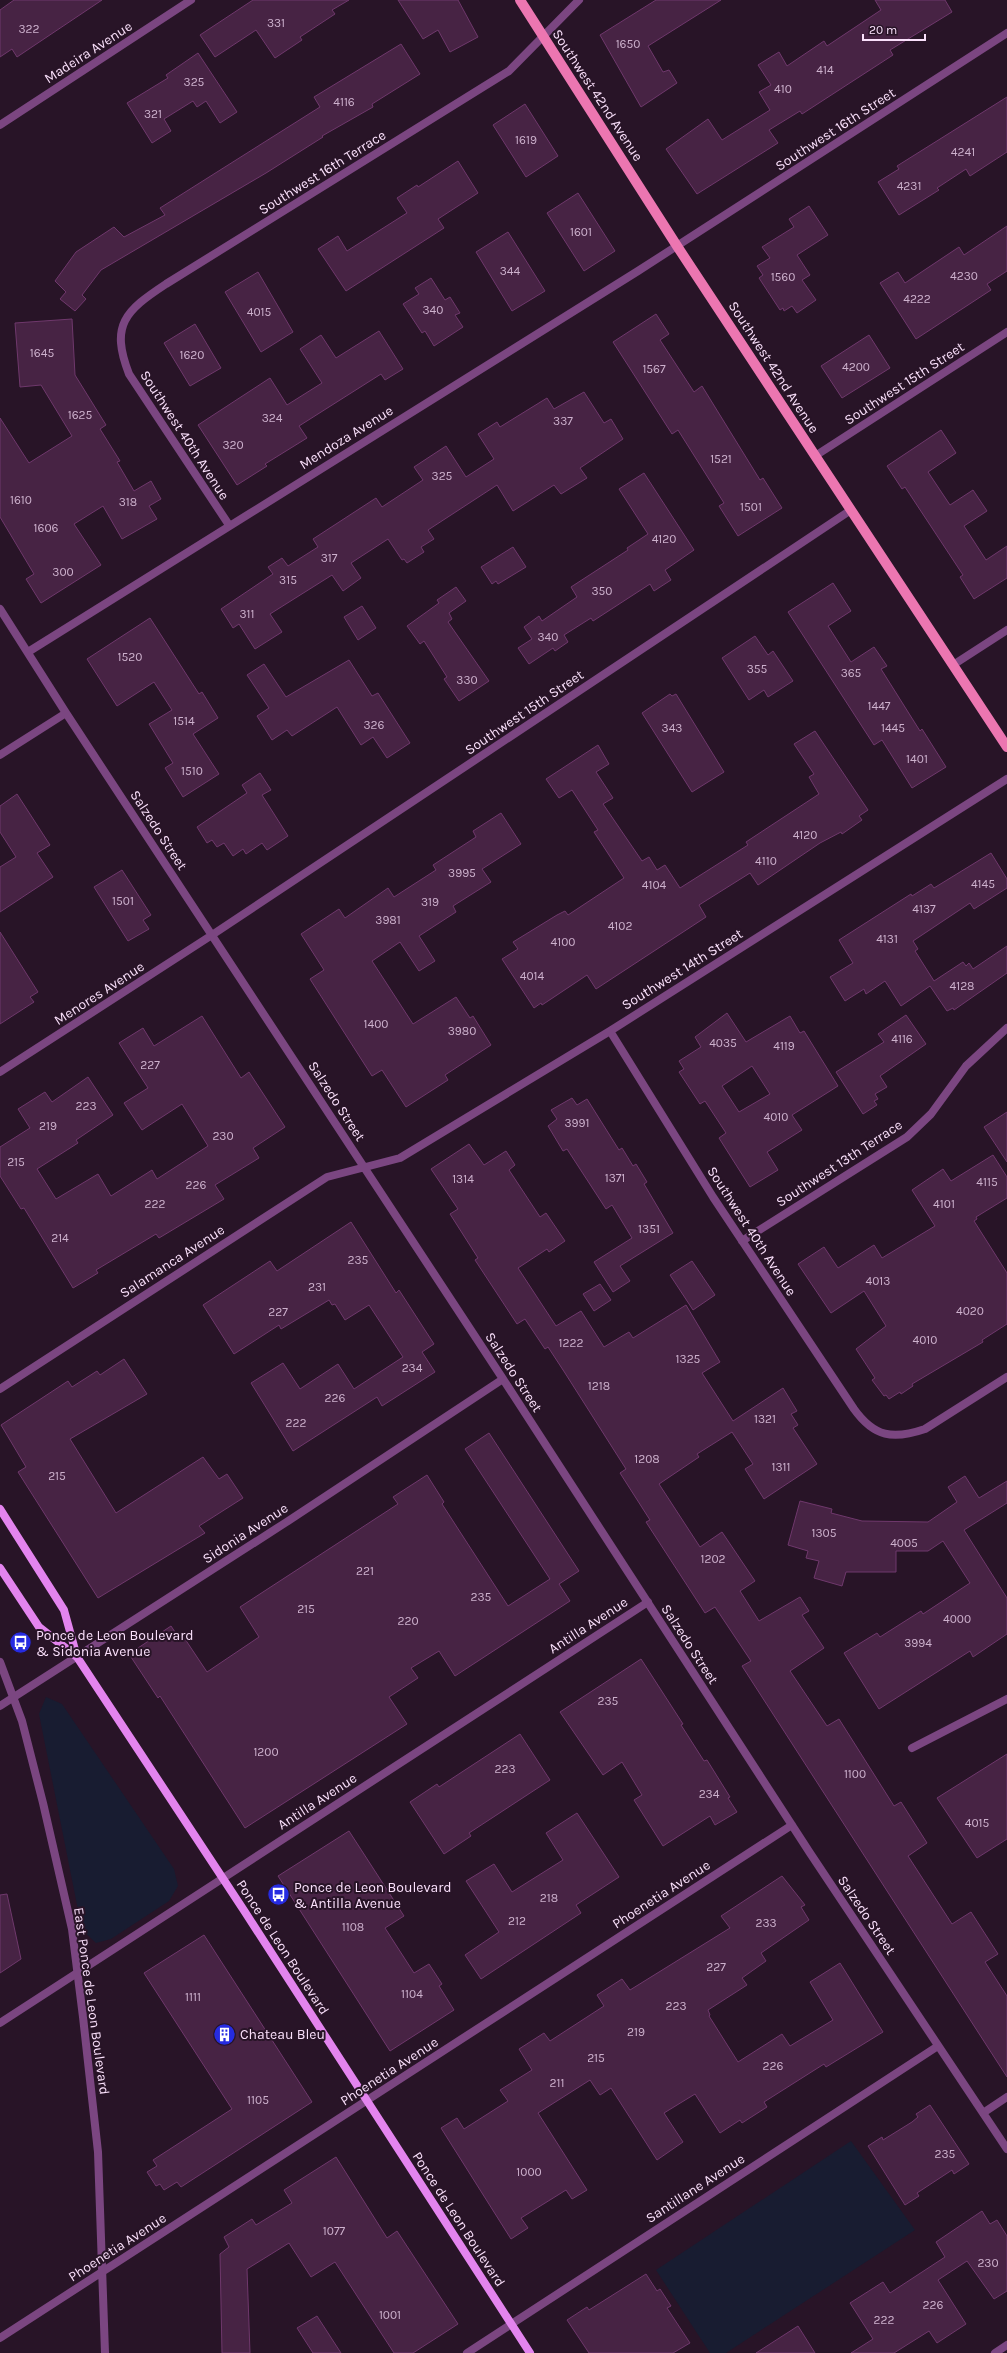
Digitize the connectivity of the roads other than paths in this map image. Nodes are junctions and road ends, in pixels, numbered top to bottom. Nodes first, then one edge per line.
1 (191, 0) edge
2 (520, 0) edge
3 (579, 0) edge
4 (1007, 32) edge
5 (543, 36) junction
6 (0, 125) edge
7 (678, 246) junction
8 (1007, 332) edge
9 (120, 334) joint
10 (815, 456) junction
11 (851, 510) junction
12 (229, 525) junction
13 (0, 609) edge
14 (1007, 630) edge
15 (28, 652) junction
16 (953, 665) junction
17 (66, 713) junction
18 (1007, 747) edge
19 (0, 755) edge
20 (1007, 779) edge
21 (212, 935) junction
22 (1007, 1028) edge
23 (610, 1031) junction
24 (0, 1072) edge
25 (364, 1167) junction
26 (742, 1241) junction
27 (1007, 1376) edge
28 (503, 1378) junction
29 (0, 1389) edge
30 (0, 1510) edge
31 (0, 1568) edge
32 (648, 1602) junction
33 (77, 1657) junction
34 (0, 1662) edge
35 (14, 1697) junction
36 (1007, 1698) edge
37 (0, 1706) edge
38 (912, 1748) dead end
39 (792, 1825) junction
40 (223, 1878) junction
41 (77, 1973) junction
42 (0, 2023) edge
43 (938, 2046) junction
44 (1007, 2097) edge
45 (367, 2101) junction
46 (983, 2113) junction
47 (1007, 2149) edge
48 (102, 2273) junction
49 (511, 2324) junction
50 (0, 2338) edge
51 (1007, 2345) edge
52 (105, 2353) edge
53 (467, 2353) edge
54 (530, 2353) edge
55 (995, 2353) edge

1 - 6 street, Madeira Avenue
2 - 5 main road, Southwest 42nd Avenue
3 - 5 street, Southwest 16th Terrace
4 - 7 street, Southwest 16th Street
5 - 7 main road, Southwest 42nd Avenue
5 - 9 street, Southwest 16th Terrace
7 - 10 main road, Southwest 42nd Avenue
7 - 12 street, Mendoza Avenue
8 - 10 street, Southwest 15th Street
9 - 12 street, Southwest 40th Avenue
10 - 11 main road, Southwest 42nd Avenue
11 - 16 main road, Southwest 42nd Avenue
11 - 21 street, Southwest 15th Street
12 - 15 street, Mendoza Avenue
13 - 15 street, Salzedo Street
14 - 16 street
15 - 17 street, Salzedo Street
16 - 18 main road, Southwest 42nd Avenue
17 - 19 street
17 - 21 street, Salzedo Street
20 - 23 street, Southwest 14th Street
21 - 24 street, Menores Avenue
21 - 25 street, Salzedo Street
22 - 26 street, Southwest 13th Terrace
23 - 25 street, Southwest 14th Street
23 - 26 street, Southwest 40th Avenue
25 - 28 street, Salzedo Street
25 - 29 street, Salamanca Avenue
26 - 27 street, Southwest 40th Avenue
28 - 32 street, Salzedo Street
28 - 33 street, Sidonia Avenue
30 - 33 street, Ponce de Leon Boulevard
31 - 33 street, Ponce de Leon Boulevard
32 - 39 street, Salzedo Street
32 - 40 street, Antilla Avenue
33 - 35 street, Sidonia Avenue
33 - 40 street, Ponce de Leon Boulevard
34 - 35 street, East Ponce de Leon Boulevard
35 - 37 street, Sidonia Avenue
35 - 41 street, East Ponce de Leon Boulevard
36 - 38 street
39 - 43 street, Salzedo Street
39 - 45 street, Phoenetia Avenue
40 - 41 street, Antilla Avenue
40 - 45 street, Ponce de Leon Boulevard
41 - 42 street, Antilla Avenue
41 - 48 street, East Ponce de Leon Boulevard
43 - 46 street, Salzedo Street
43 - 49 street, Santillane Avenue
44 - 46 street
45 - 48 street, Phoenetia Avenue
45 - 49 street, Ponce de Leon Boulevard
46 - 47 street, Salzedo Street
48 - 50 street, Phoenetia Avenue
48 - 52 street, East Ponce de Leon Boulevard
49 - 53 street, Santillane Avenue
49 - 54 street, Ponce de Leon Boulevard
51 - 55 street

